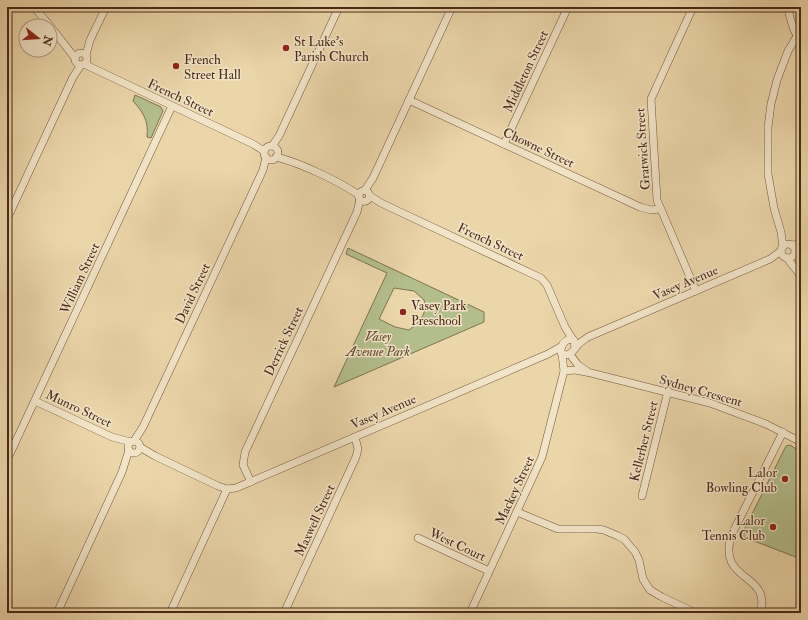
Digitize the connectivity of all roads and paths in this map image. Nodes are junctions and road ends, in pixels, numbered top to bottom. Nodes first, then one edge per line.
1 (34, 7) edge
2 (106, 7) edge
3 (339, 7) edge
4 (452, 7) edge
5 (568, 7) edge
6 (693, 7) edge
7 (787, 7) edge
8 (43, 18) edge
9 (58, 35) edge
10 (799, 38) edge
11 (81, 58) junction
12 (409, 100) junction
13 (172, 106) junction
14 (504, 144) junction
15 (272, 152) junction
16 (365, 196) junction
17 (660, 209) junction
18 (7, 219) edge
19 (801, 244) edge
20 (790, 251) edge
21 (799, 273) edge
22 (696, 291) junction
23 (564, 327) junction
24 (588, 337) junction
25 (573, 339) junction
26 (562, 348) junction
27 (573, 352) junction
28 (564, 371) junction
29 (591, 372) junction
30 (668, 391) junction
31 (35, 401) junction
32 (783, 432) junction
33 (355, 437) junction
34 (800, 440) edge
35 (10, 445) edge
36 (134, 447) junction
37 (7, 460) edge
38 (251, 482) junction
39 (228, 489) junction
40 (642, 496) dead end
41 (517, 512) junction
42 (418, 538) dead end
43 (489, 571) junction
44 (472, 612) edge
45 (57, 613) edge
46 (170, 613) edge
47 (284, 613) edge
48 (696, 613) edge
49 (760, 613) edge

1 - 8 street, French Street
2 - 11 street
3 - 15 street, David Street
4 - 12 street, Derrick Street
5 - 14 street, Middleton Street
6 - 17 street, Gratwick Street
7 - 10 street
9 - 11 street, French Street
10 - 20 street
11 - 13 street, French Street
11 - 18 street
12 - 14 street, Chowne Street
12 - 16 street, Derrick Street
13 - 15 street, French Street
13 - 31 street, William Street
14 - 17 street, Chowne Street
15 - 16 street, French Street
15 - 36 street, David Street
16 - 23 street, French Street
16 - 38 street, Derrick Street
17 - 22 street, Gratwick Street
19 - 20 street, Vasey Avenue
20 - 21 street
20 - 22 street, Vasey Avenue
22 - 24 street, Vasey Avenue
23 - 25 street, French Street
23 - 26 street, French Street
24 - 25 street, Vasey Avenue
24 - 27 street, Vasey Avenue
25 - 26 street, Vasey Avenue
25 - 27 street
26 - 27 street
26 - 28 street, Mackey Street
26 - 33 street, Vasey Avenue
27 - 28 street, Mackey Street
27 - 29 street, Sydney Crescent
28 - 29 street, Sydney Crescent
28 - 41 street, Mackey Street
29 - 30 street, Sydney Crescent
30 - 32 street, Sydney Crescent
30 - 40 street, Kellerher Street
31 - 35 street, William Street
31 - 36 street, Munro Street
32 - 34 street, Sydney Crescent
32 - 49 street
33 - 38 street, Vasey Avenue
33 - 47 street, Maxwell Street
35 - 37 street, William Street
36 - 39 street, Munro Street
36 - 45 street, David Street
38 - 39 street, Vasey Avenue
39 - 46 street
41 - 43 street, Mackey Street
41 - 48 street
42 - 43 street, West Court
43 - 44 street, Mackey Street

